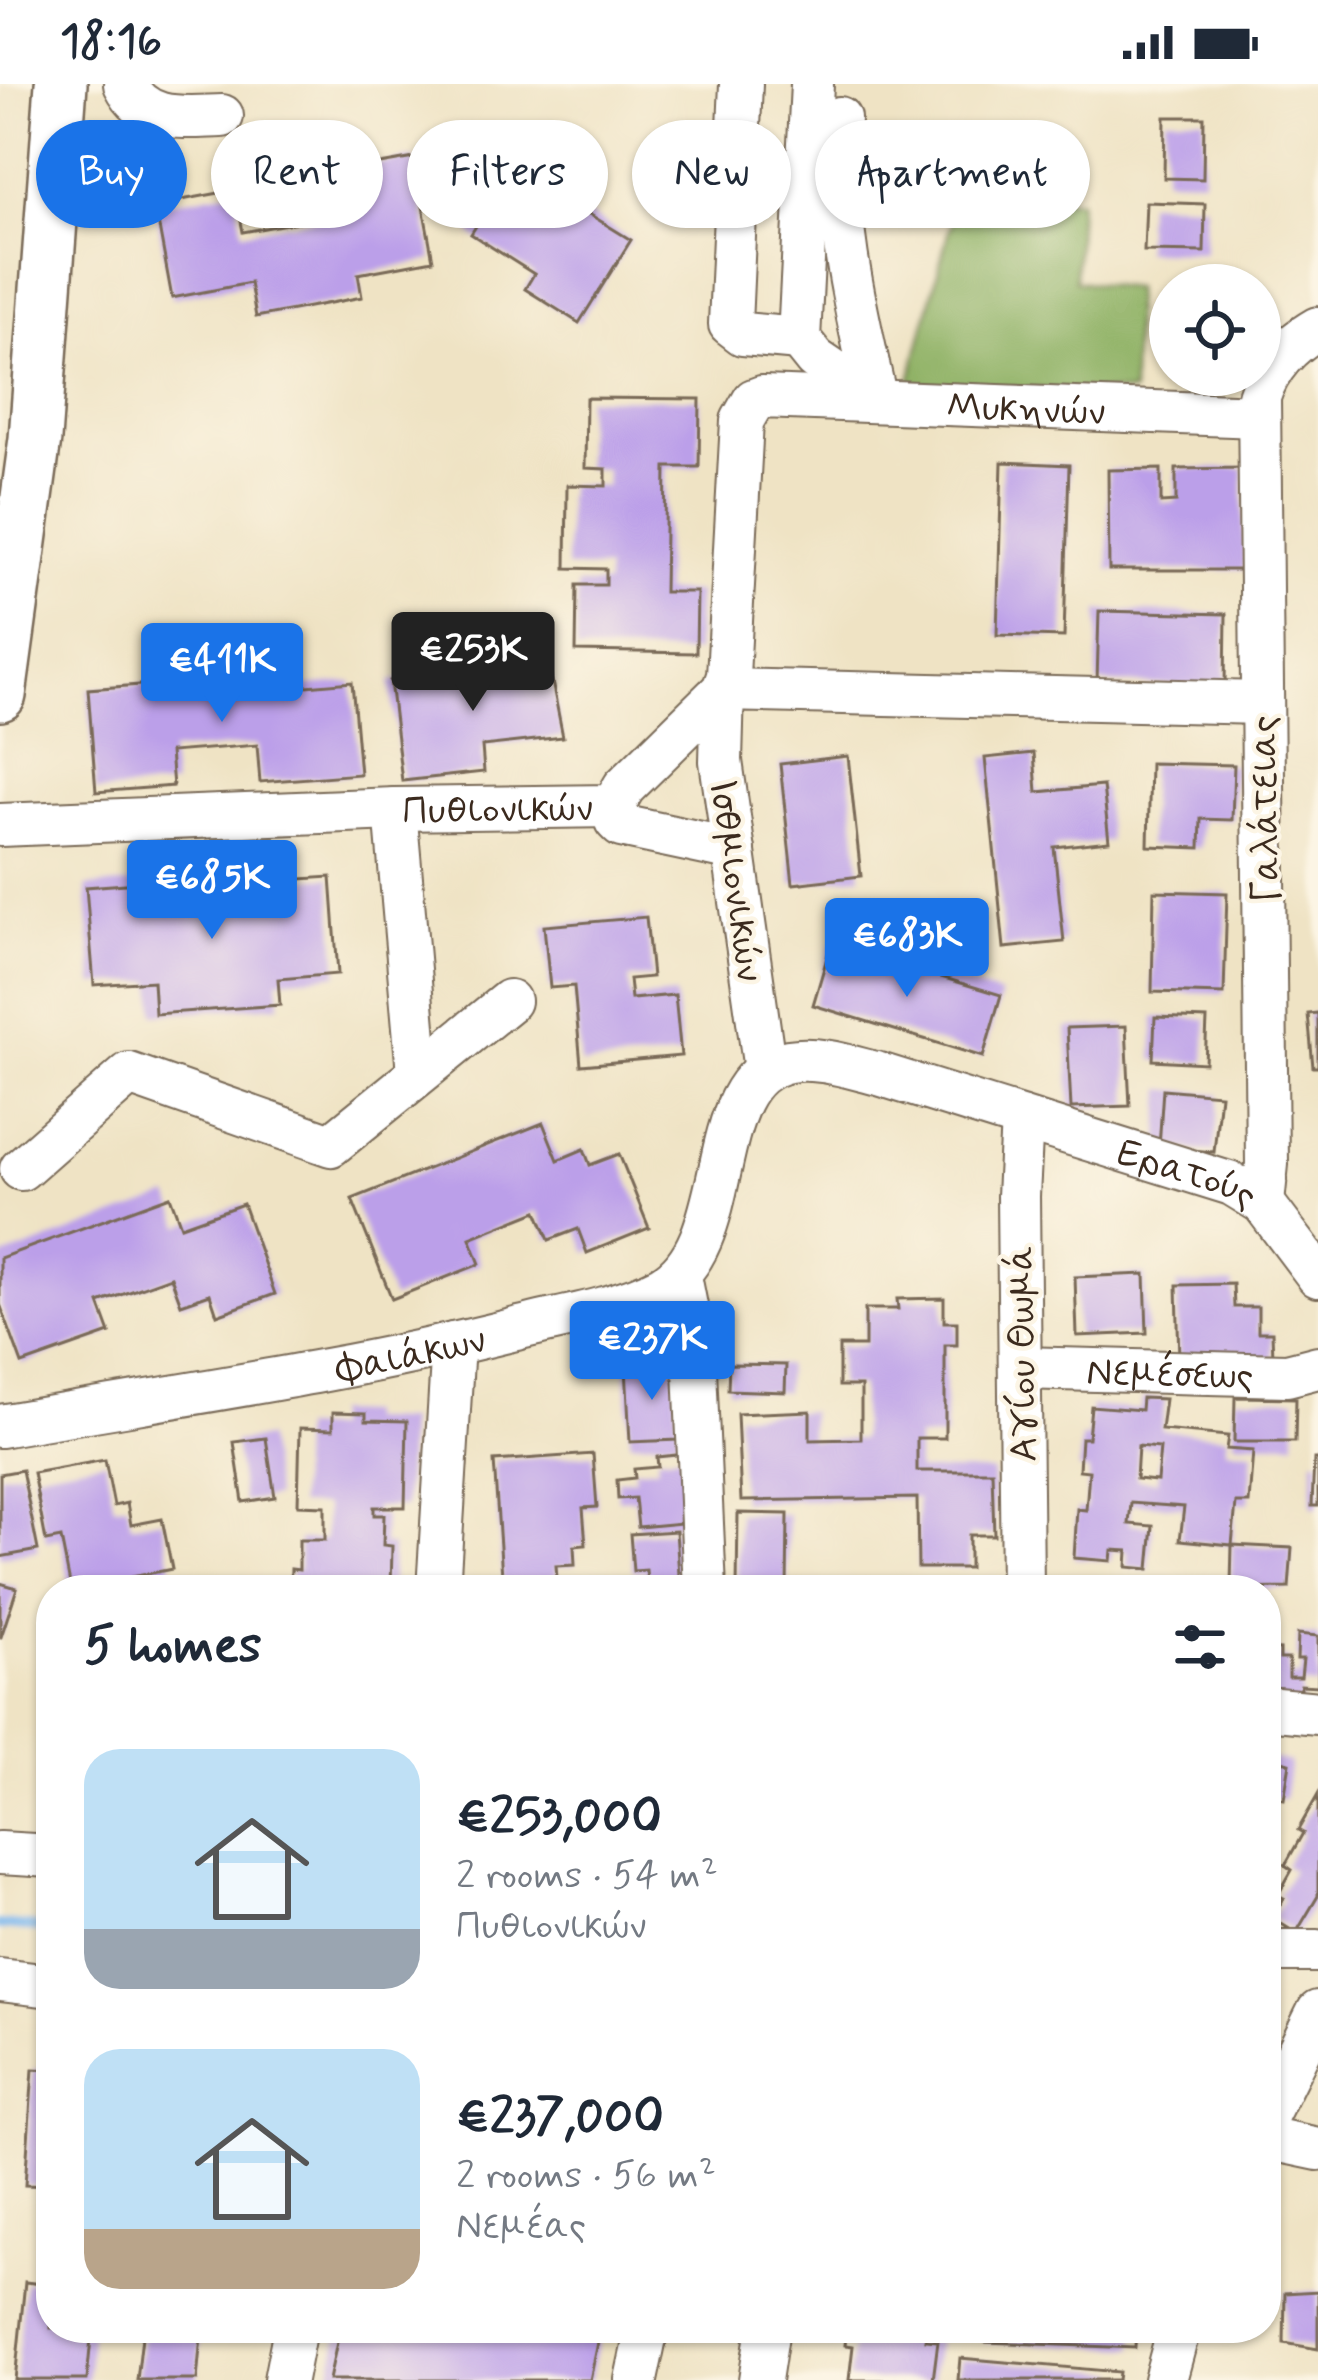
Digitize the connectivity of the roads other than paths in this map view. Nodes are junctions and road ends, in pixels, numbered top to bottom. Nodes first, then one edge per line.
1 (61, 84) edge
2 (125, 84) edge
3 (742, 84) edge
4 (812, 84) edge
5 (841, 84) edge
6 (222, 116) dead end
7 (1318, 328) edge
8 (799, 339) junction
9 (876, 400) junction
10 (1258, 416) junction
11 (723, 690) junction
12 (0, 695) edge
13 (1262, 703) junction
14 (613, 806) junction
15 (395, 809) junction
16 (0, 825) edge
17 (734, 850) junction
18 (509, 1001) dead end
19 (765, 1070) junction
20 (418, 1073) junction
21 (1022, 1118) junction
22 (20, 1169) dead end
23 (1263, 1203) junction
24 (680, 1276) junction
25 (1318, 1276) edge
26 (453, 1344) junction
27 (1318, 1366) edge
28 (1020, 1367) junction
29 (0, 1426) edge
30 (439, 1575) edge
31 (704, 1575) edge
32 (1022, 1575) edge
33 (1281, 1709) edge
34 (1318, 1713) edge
35 (0, 1853) edge
36 (36, 1855) edge
37 (1281, 1951) edge
38 (1318, 1952) edge
39 (0, 1980) edge
40 (36, 1984) edge
41 (1318, 2012) edge
42 (1281, 2086) edge
43 (1281, 2141) edge
44 (1318, 2149) edge
45 (292, 2343) edge
46 (644, 2343) edge
47 (766, 2343) edge
48 (1175, 2343) edge
49 (285, 2380) edge
50 (636, 2380) edge
51 (760, 2380) edge
52 (1165, 2380) edge

1 - 12 main road
2 - 6 street
3 - 8 street
4 - 8 street
5 - 9 street
7 - 10 street
8 - 9 street
9 - 10 street, Μυκηνών
9 - 11 street, Μυκηνών
10 - 13 street, Γαλάτειας
11 - 13 street
11 - 14 street, Πυθιονικών
11 - 17 street, Ισθμιονικών
13 - 23 street, Γαλάτειας
14 - 15 street, Πυθιονικών
14 - 17 street
15 - 16 street, Πυθιονικών
15 - 20 street
17 - 19 street, Ισθμιονικών
18 - 20 street
19 - 21 street
19 - 24 street
20 - 22 street
21 - 23 street, Ερατούς
21 - 28 street, Αγίου Θωμά
23 - 25 street, Ερατούς
24 - 26 street, Φαιάκων
24 - 31 street
26 - 29 street, Φαιάκων
26 - 30 street
27 - 28 street, Νεμέσεως
28 - 32 street, Αγίου Θωμά
33 - 34 street
35 - 36 street
37 - 38 street
39 - 40 street
41 - 42 street
43 - 44 street
45 - 49 street
46 - 50 street
47 - 51 street
48 - 52 street

